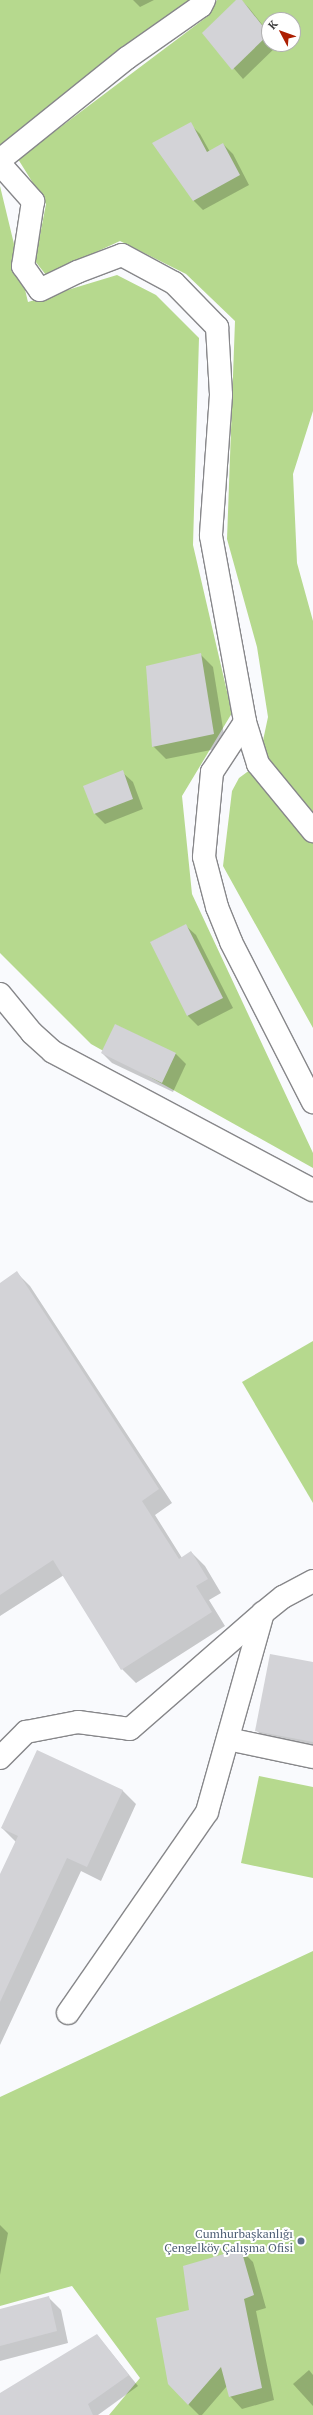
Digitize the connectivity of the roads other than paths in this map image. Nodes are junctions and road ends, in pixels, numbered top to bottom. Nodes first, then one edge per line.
1 (204, 0) edge
2 (0, 160) edge
3 (0, 164) edge
4 (245, 722) junction
5 (313, 831) edge
6 (0, 994) edge
7 (313, 1102) edge
8 (313, 1190) edge
9 (313, 1581) edge
10 (263, 1613) junction
11 (228, 1739) junction
12 (313, 1757) edge
13 (0, 1758) edge
14 (68, 2013) dead end

1 - 2 street
3 - 4 street
4 - 5 street
4 - 7 street
6 - 8 street
9 - 10 street
10 - 11 street
10 - 13 street
11 - 12 street
11 - 14 street

